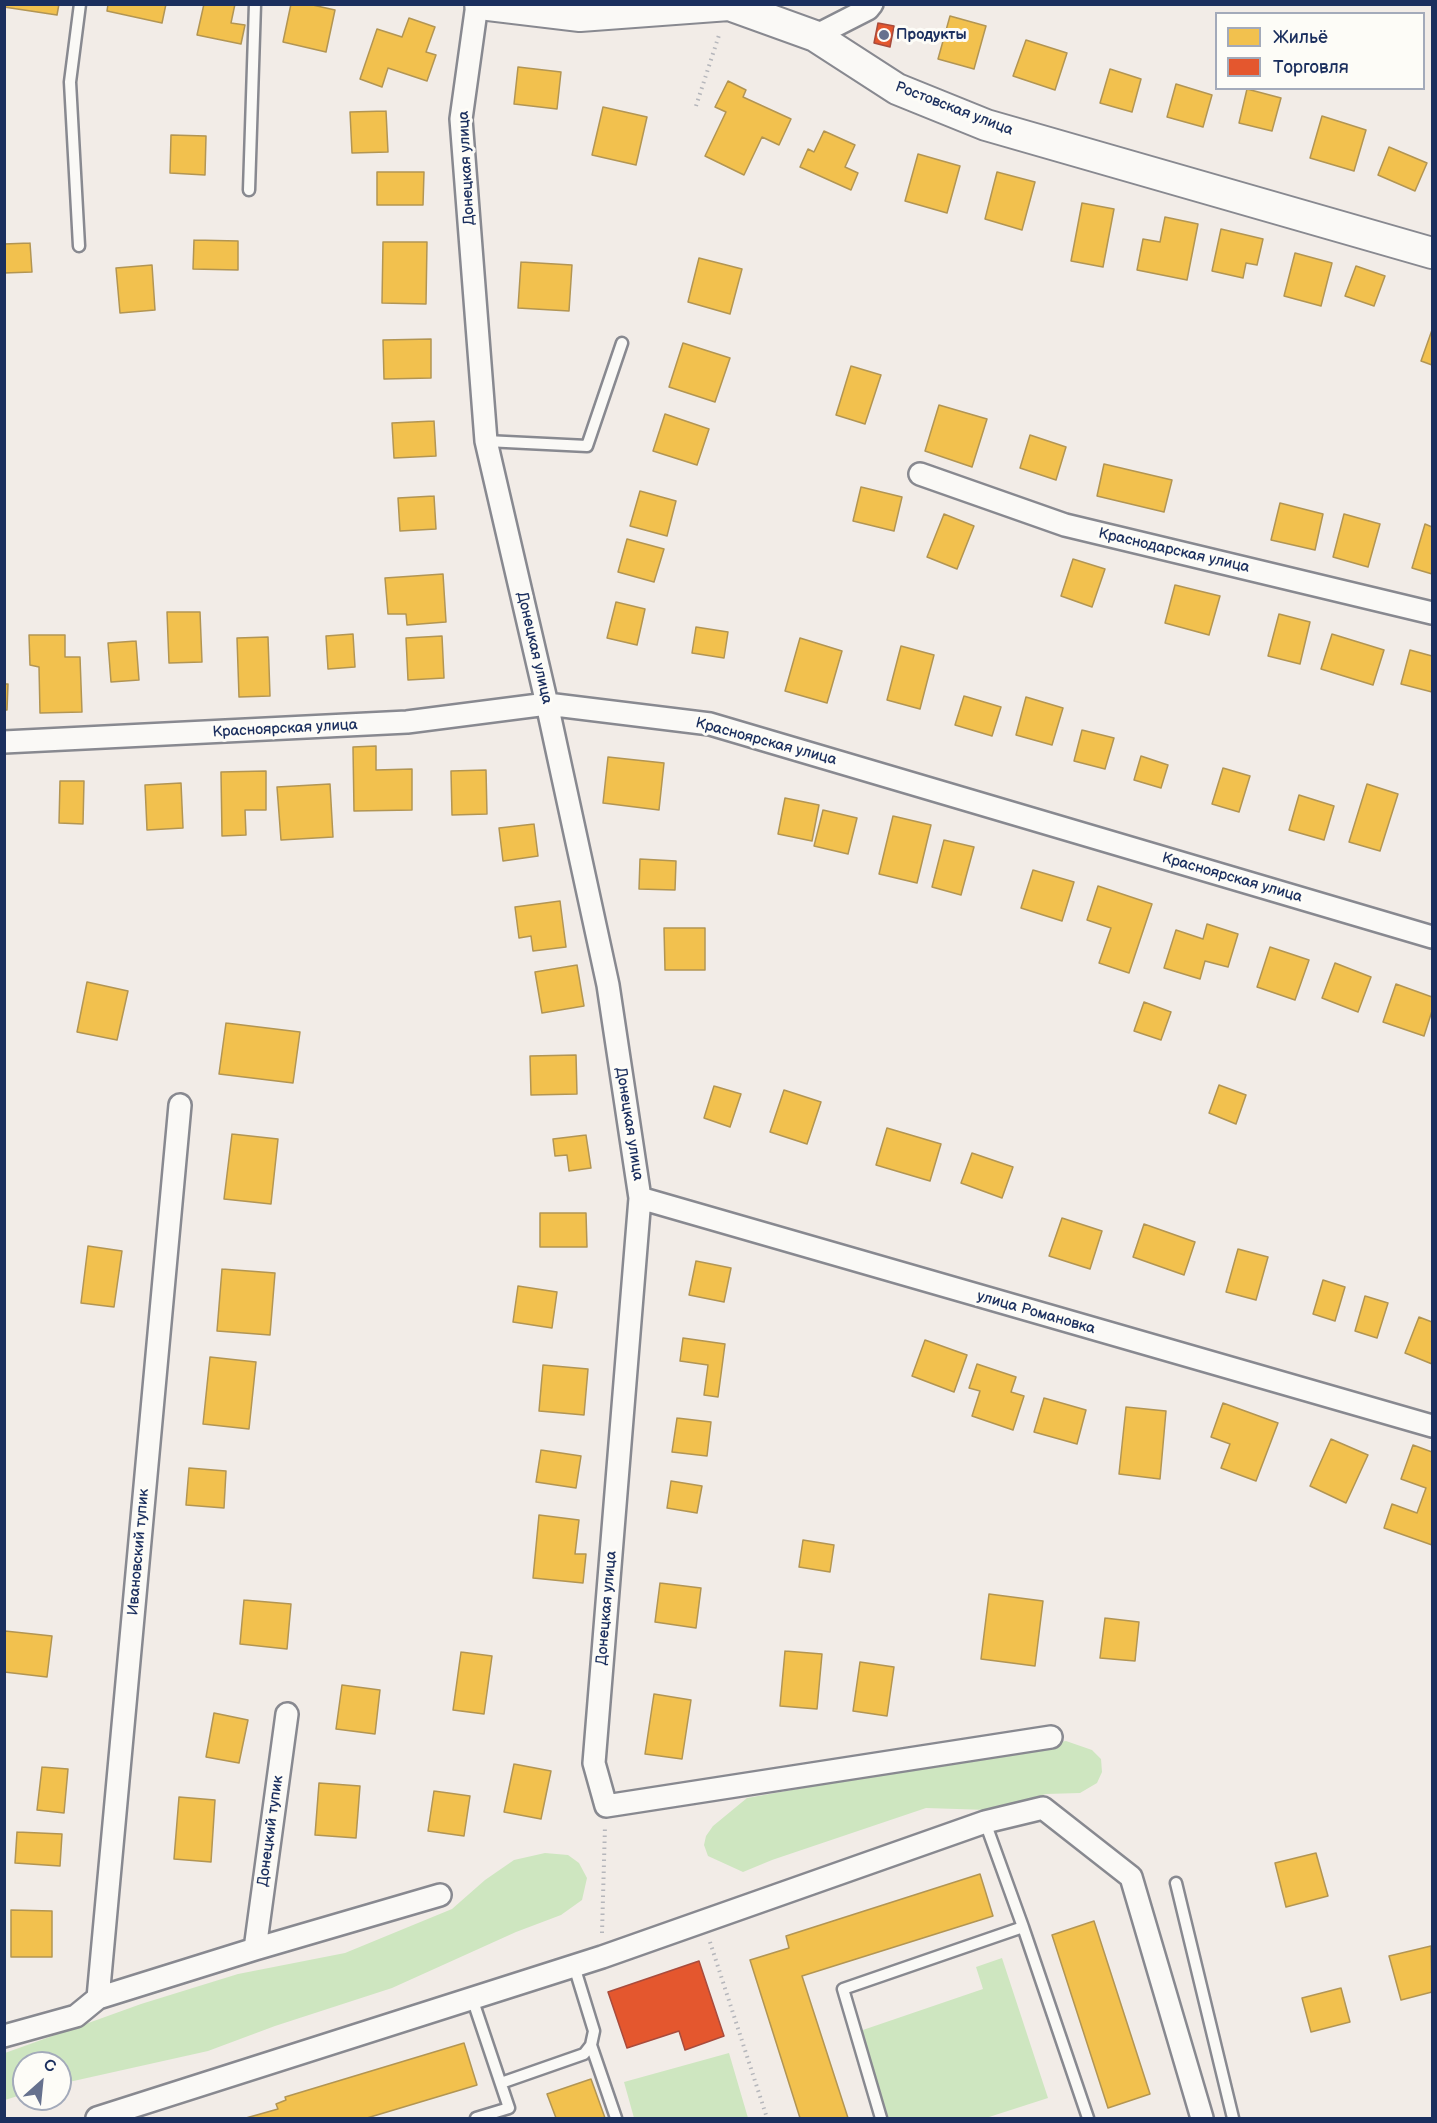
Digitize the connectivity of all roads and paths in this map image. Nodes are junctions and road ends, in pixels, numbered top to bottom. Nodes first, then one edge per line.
1 (80, 4) edge
2 (255, 4) edge
3 (478, 4) edge
4 (872, 4) edge
5 (729, 6) edge
6 (815, 36) junction
7 (696, 106) dead end
8 (249, 190) dead end
9 (79, 246) dead end
10 (1432, 253) edge
11 (622, 343) dead end
12 (486, 441) junction
13 (920, 474) dead end
14 (1432, 613) edge
15 (547, 704) junction
16 (4, 742) edge
17 (1432, 937) edge
18 (180, 1105) dead end
19 (640, 1198) junction
20 (1432, 1426) edge
21 (287, 1714) dead end
22 (1051, 1737) dead end
23 (606, 1806) junction
24 (985, 1822) junction
25 (1176, 1883) dead end
26 (440, 1895) dead end
27 (703, 1922) junction
28 (1023, 1927) junction
29 (255, 1949) junction
30 (602, 1958) junction
31 (574, 1966) junction
32 (98, 1998) junction
33 (472, 1998) junction
34 (4, 2036) edge
35 (591, 2045) junction
36 (501, 2083) junction
37 (131, 2113) edge
38 (97, 2118) edge
39 (476, 2118) edge
40 (616, 2118) edge
41 (767, 2118) edge
42 (881, 2118) edge
43 (1088, 2118) edge
44 (1202, 2118) edge
45 (1233, 2118) edge

1 - 9 lane
2 - 8 lane
3 - 5 street, Ростовская улица
3 - 12 street, Донецкая улица
4 - 6 street
5 - 6 street, Ростовская улица
5 - 7 path
6 - 10 street, Ростовская улица
11 - 12 lane
12 - 15 street, Донецкая улица
13 - 14 street, Краснодарская улица
15 - 16 street, Красноярская улица
15 - 17 street, Красноярская улица
15 - 19 street, Донецкая улица
18 - 32 street, Ивановский тупик
19 - 20 street, улица Романовка
19 - 23 street, Донецкая улица
21 - 29 street, Донецкий тупик
22 - 23 street
23 - 30 path
24 - 27 street
24 - 28 lane
24 - 44 street
25 - 45 lane
26 - 29 street
27 - 30 street
27 - 41 path
28 - 42 lane
28 - 43 lane
29 - 32 street
30 - 31 street
31 - 33 street
31 - 35 lane
32 - 34 street
33 - 36 lane
33 - 37 street
35 - 36 lane
35 - 40 lane
36 - 39 lane
37 - 38 street

